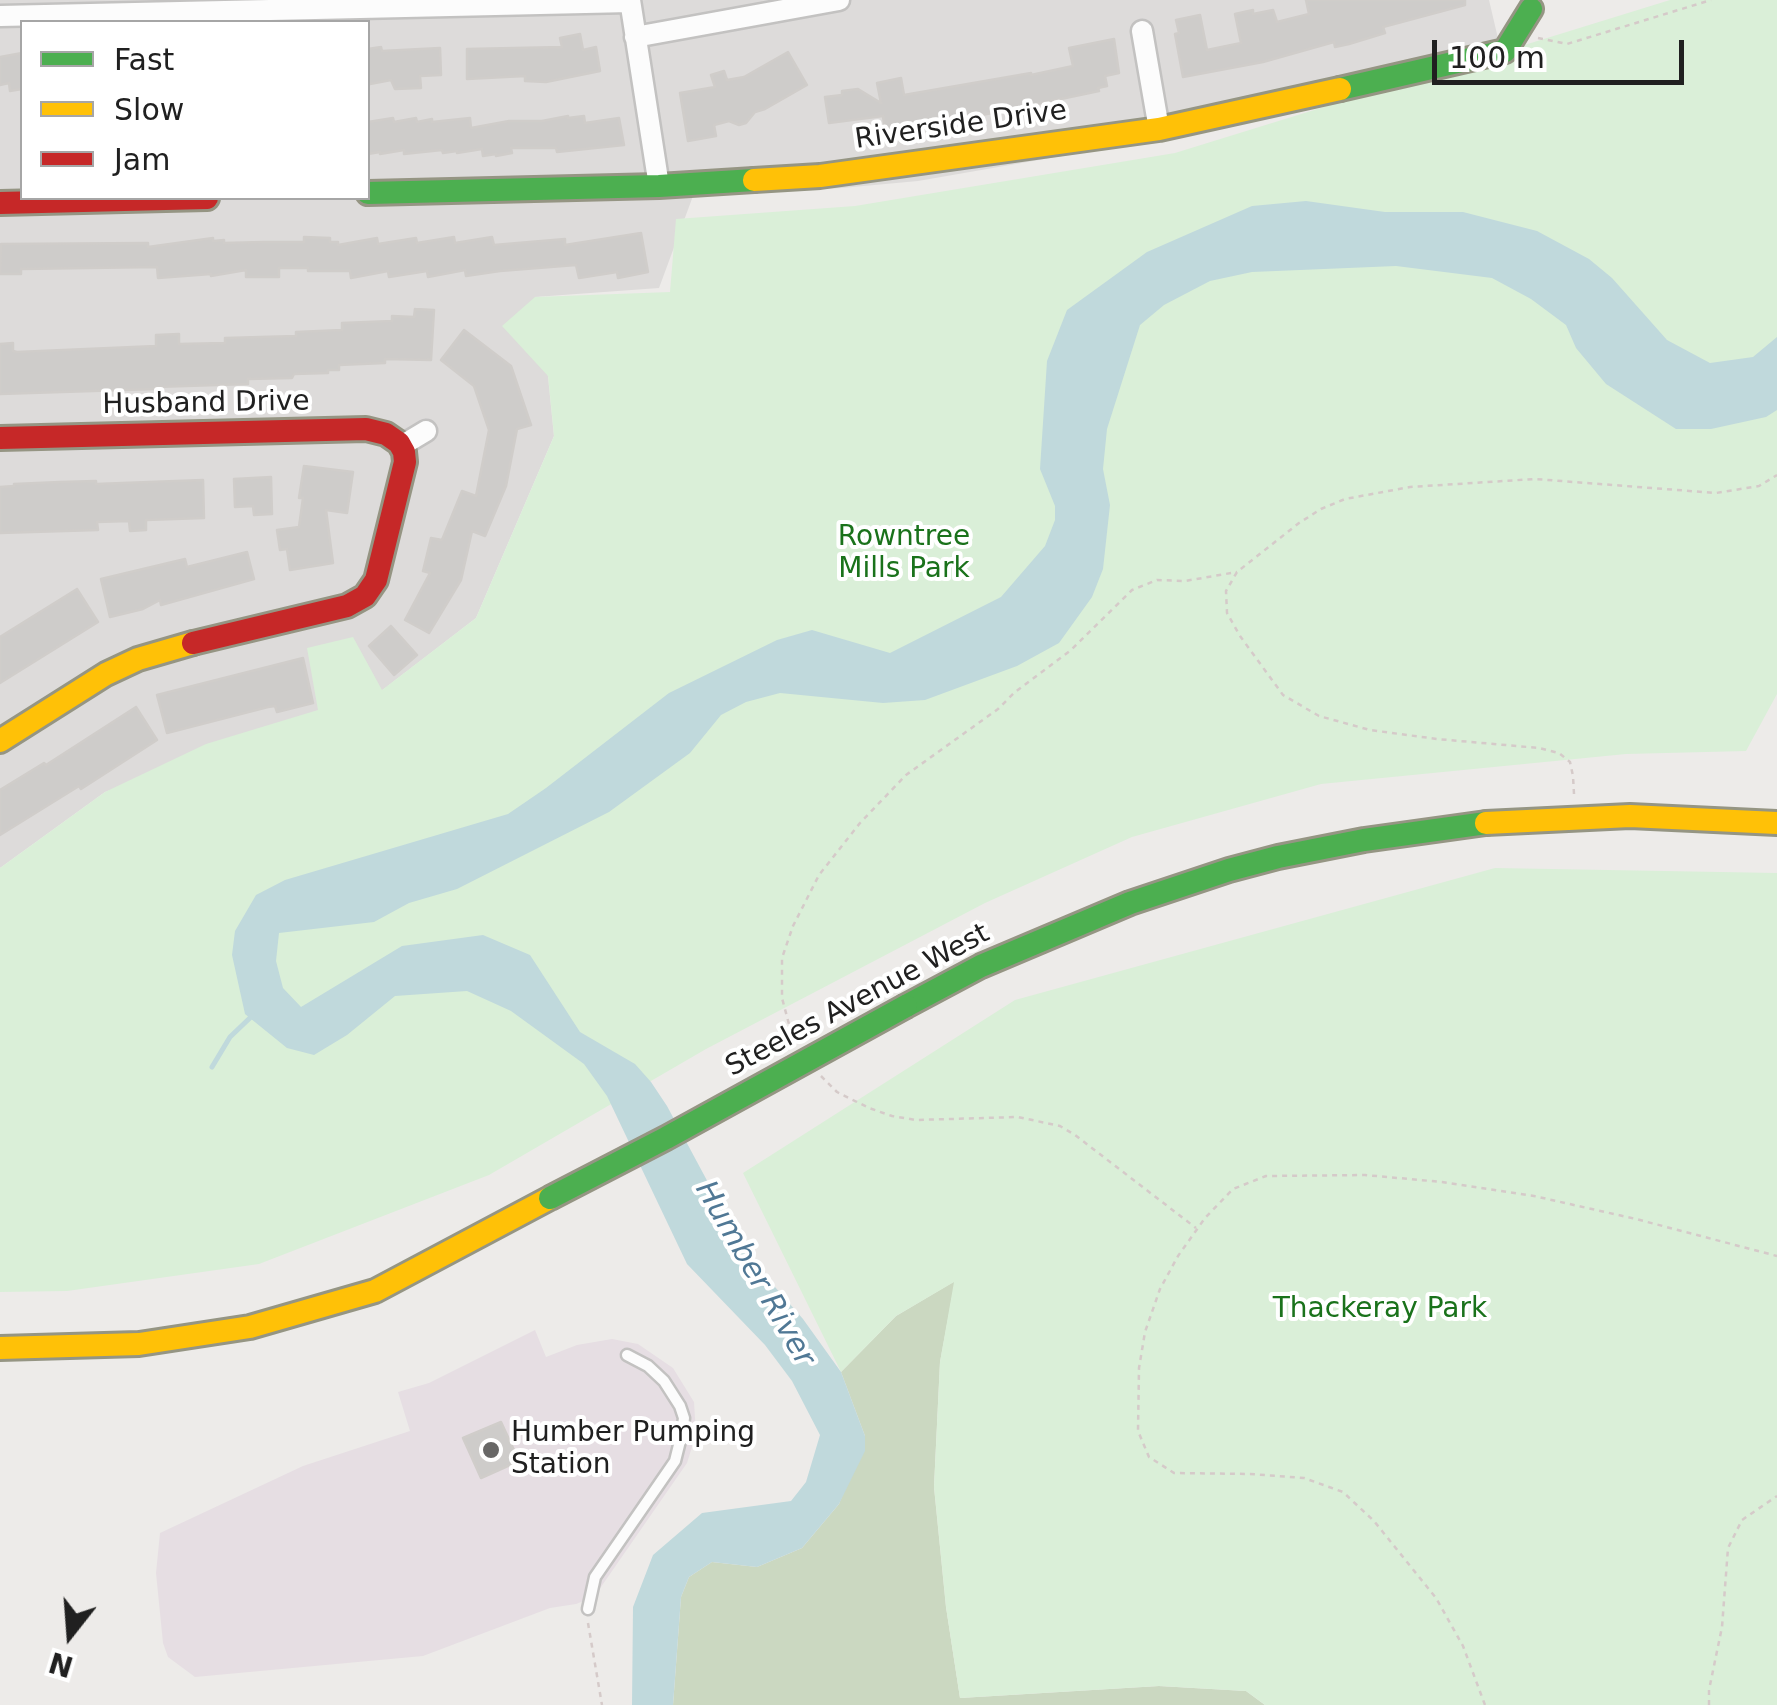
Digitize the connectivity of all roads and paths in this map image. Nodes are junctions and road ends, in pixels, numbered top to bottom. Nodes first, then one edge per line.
1 (839, 0) edge
2 (1711, 0) edge
3 (630, 1) edge
4 (1531, 9) dead end
5 (0, 16) edge
6 (1142, 31) dead end
7 (1518, 32) junction
8 (636, 37) junction
9 (1159, 129) junction
10 (659, 186) junction
11 (370, 194) edge
12 (124, 200) edge
13 (0, 203) edge
14 (426, 431) dead end
15 (0, 438) edge
16 (402, 449) junction
17 (1777, 474) edge
18 (1237, 572) junction
19 (0, 741) edge
20 (1574, 817) junction
21 (1777, 823) edge
22 (802, 1052) dead end
23 (822, 1078) dead end
24 (1197, 1229) junction
25 (1777, 1256) edge
26 (0, 1348) edge
27 (627, 1355) dead end
28 (1777, 1496) edge
29 (588, 1610) joint
30 (602, 1705) edge
31 (1486, 1705) edge
32 (1710, 1705) edge

1 - 8 street
2 - 7 path
3 - 5 street
3 - 8 street
4 - 7 street, Riverside Drive
6 - 9 street
7 - 9 street, Riverside Drive
8 - 10 street
9 - 10 street, Riverside Drive
10 - 11 street, Riverside Drive
12 - 13 street
14 - 16 street
15 - 16 street, Husband Drive
16 - 19 street
17 - 18 path
18 - 20 path
18 - 22 path
20 - 21 street, Steeles Avenue West
20 - 26 street, Steeles Avenue West, bridge
23 - 24 path
24 - 25 path
24 - 31 path
27 - 29 lane
28 - 32 path
29 - 30 path

